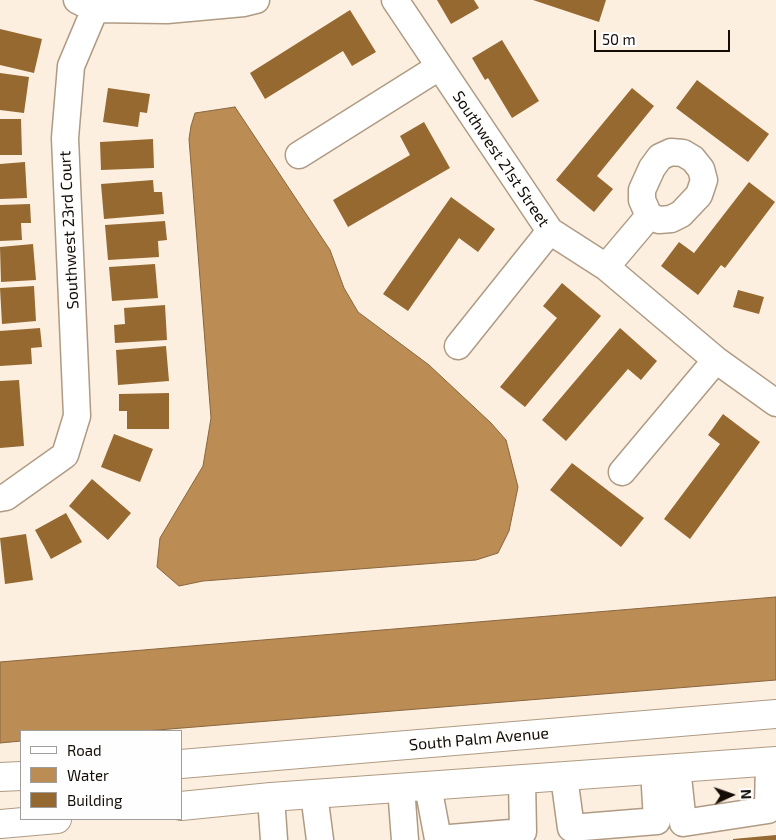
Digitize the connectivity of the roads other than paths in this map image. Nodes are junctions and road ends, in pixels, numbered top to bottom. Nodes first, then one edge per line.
1 (256, 0) edge
2 (395, 0) edge
3 (86, 5) edge
4 (439, 67) junction
5 (299, 155) dead end
6 (649, 216) dead end
7 (550, 231) junction
8 (606, 267) junction
9 (458, 346) dead end
10 (716, 360) junction
11 (776, 403) edge
12 (622, 472) dead end
13 (0, 498) edge
14 (776, 714) edge
15 (772, 762) edge
16 (182, 764) edge
17 (666, 769) junction
18 (20, 776) edge
19 (564, 776) junction
20 (0, 777) edge
21 (522, 780) junction
22 (428, 786) junction
23 (401, 788) junction
24 (314, 794) junction
25 (272, 797) junction
26 (182, 806) edge
27 (46, 820) edge
28 (0, 824) edge
29 (274, 840) edge
30 (320, 840) edge
31 (405, 840) edge

1 - 3 street
2 - 4 street, Southwest 21st Street
3 - 13 street, Southwest 23rd Court
4 - 5 street
4 - 7 street, Southwest 21st Street
6 - 8 street
7 - 8 street, Southwest 21st Street
7 - 9 street
8 - 10 street, Southwest 21st Street
10 - 11 street, Southwest 21st Street
10 - 12 street
14 - 16 main road, South Palm Avenue
15 - 17 main road
15 - 17 street
17 - 19 main road
17 - 19 street
18 - 20 main road
19 - 21 main road
21 - 22 main road
21 - 22 street
22 - 23 main road
23 - 24 main road
23 - 31 street
24 - 25 main road
24 - 30 street
25 - 26 main road
25 - 29 street
27 - 28 main road

